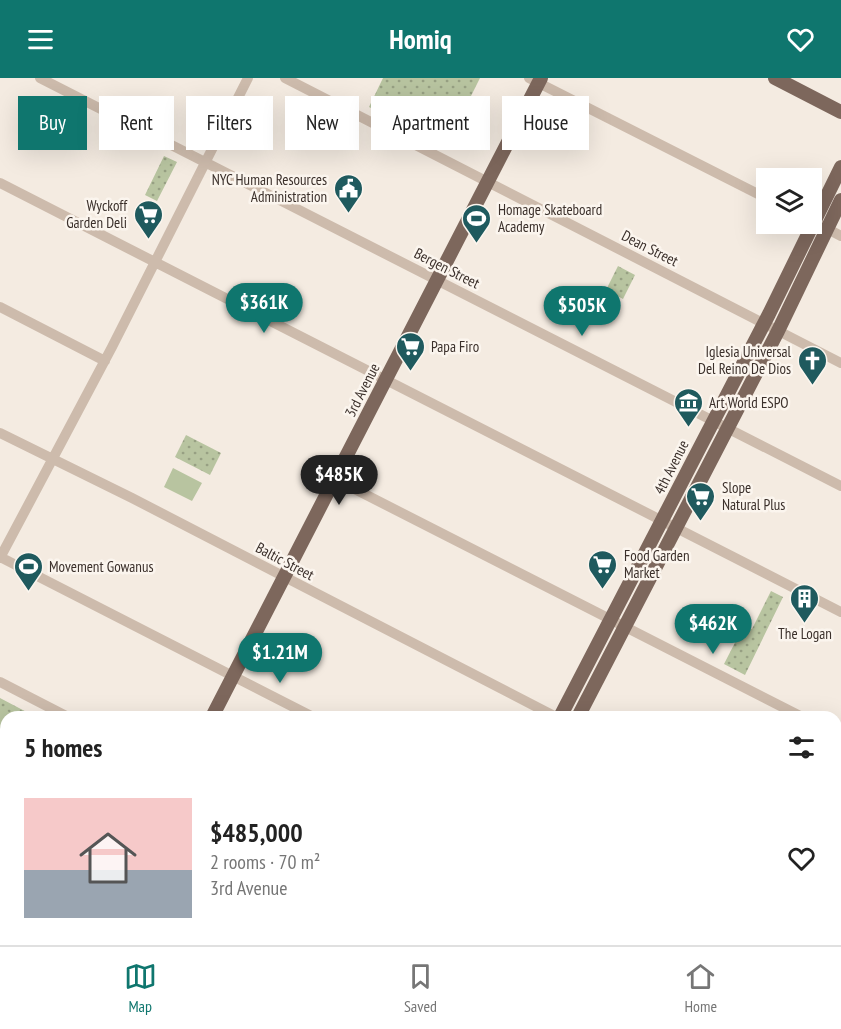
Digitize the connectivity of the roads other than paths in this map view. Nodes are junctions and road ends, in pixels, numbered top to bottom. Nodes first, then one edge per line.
1 (40, 78) edge
2 (248, 78) edge
3 (285, 78) edge
4 (775, 78) edge
5 (536, 80) edge
6 (841, 112) edge
7 (205, 163) junction
8 (841, 167) edge
9 (488, 182) junction
10 (0, 183) edge
11 (756, 193) edge
12 (841, 200) edge
13 (822, 214) edge
14 (822, 220) edge
15 (822, 226) edge
16 (813, 234) edge
17 (814, 234) edge
18 (841, 236) edge
19 (155, 262) junction
20 (437, 280) junction
21 (0, 307) edge
22 (765, 324) junction
23 (778, 331) junction
24 (105, 360) junction
25 (841, 363) edge
26 (386, 380) junction
27 (713, 420) junction
28 (727, 426) junction
29 (0, 433) edge
30 (53, 459) junction
31 (335, 479) junction
32 (841, 486) edge
33 (662, 520) junction
34 (676, 527) junction
35 (0, 558) edge
36 (284, 578) junction
37 (841, 612) edge
38 (611, 619) junction
39 (625, 626) junction
40 (233, 676) junction
41 (0, 682) edge
42 (56, 711) edge
43 (215, 711) edge
44 (301, 711) edge
45 (544, 711) edge
46 (563, 711) edge
47 (581, 711) edge
48 (790, 711) edge

1 - 7 street, Bergen Street
2 - 7 street
3 - 9 street, Dean Street
4 - 6 main road
5 - 9 main road, 3rd Avenue
5 - 11 street
7 - 19 street
7 - 20 street, Bergen Street
8 - 13 main road, 4th Avenue
9 - 20 main road, 3rd Avenue
9 - 22 street, Dean Street
10 - 19 street
12 - 14 main road, 4th Avenue
15 - 18 street
16 - 22 main road, 4th Avenue
17 - 23 main road, 4th Avenue
19 - 24 street
19 - 26 street
20 - 26 main road, 3rd Avenue
20 - 27 street, Bergen Street
21 - 24 street
22 - 23 street, Dean Street
22 - 27 main road, 4th Avenue
23 - 25 street, Dean Street
23 - 28 main road, 4th Avenue
24 - 30 street
26 - 31 main road, 3rd Avenue
26 - 33 street
27 - 28 street, Bergen Street
27 - 33 main road, 4th Avenue
28 - 32 street, Bergen Street
28 - 34 main road, 4th Avenue
29 - 30 street, Baltic Street
30 - 35 street
30 - 36 street, Baltic Street
31 - 36 main road, 3rd Avenue
31 - 38 street
33 - 34 street
33 - 38 main road, 4th Avenue
34 - 37 street
34 - 39 main road, 4th Avenue
35 - 40 street
36 - 40 main road, 3rd Avenue
36 - 45 street, Baltic Street
38 - 39 street
38 - 46 main road, 4th Avenue
39 - 47 main road, 4th Avenue
39 - 48 street
40 - 43 main road, 3rd Avenue
40 - 44 street
41 - 42 street

